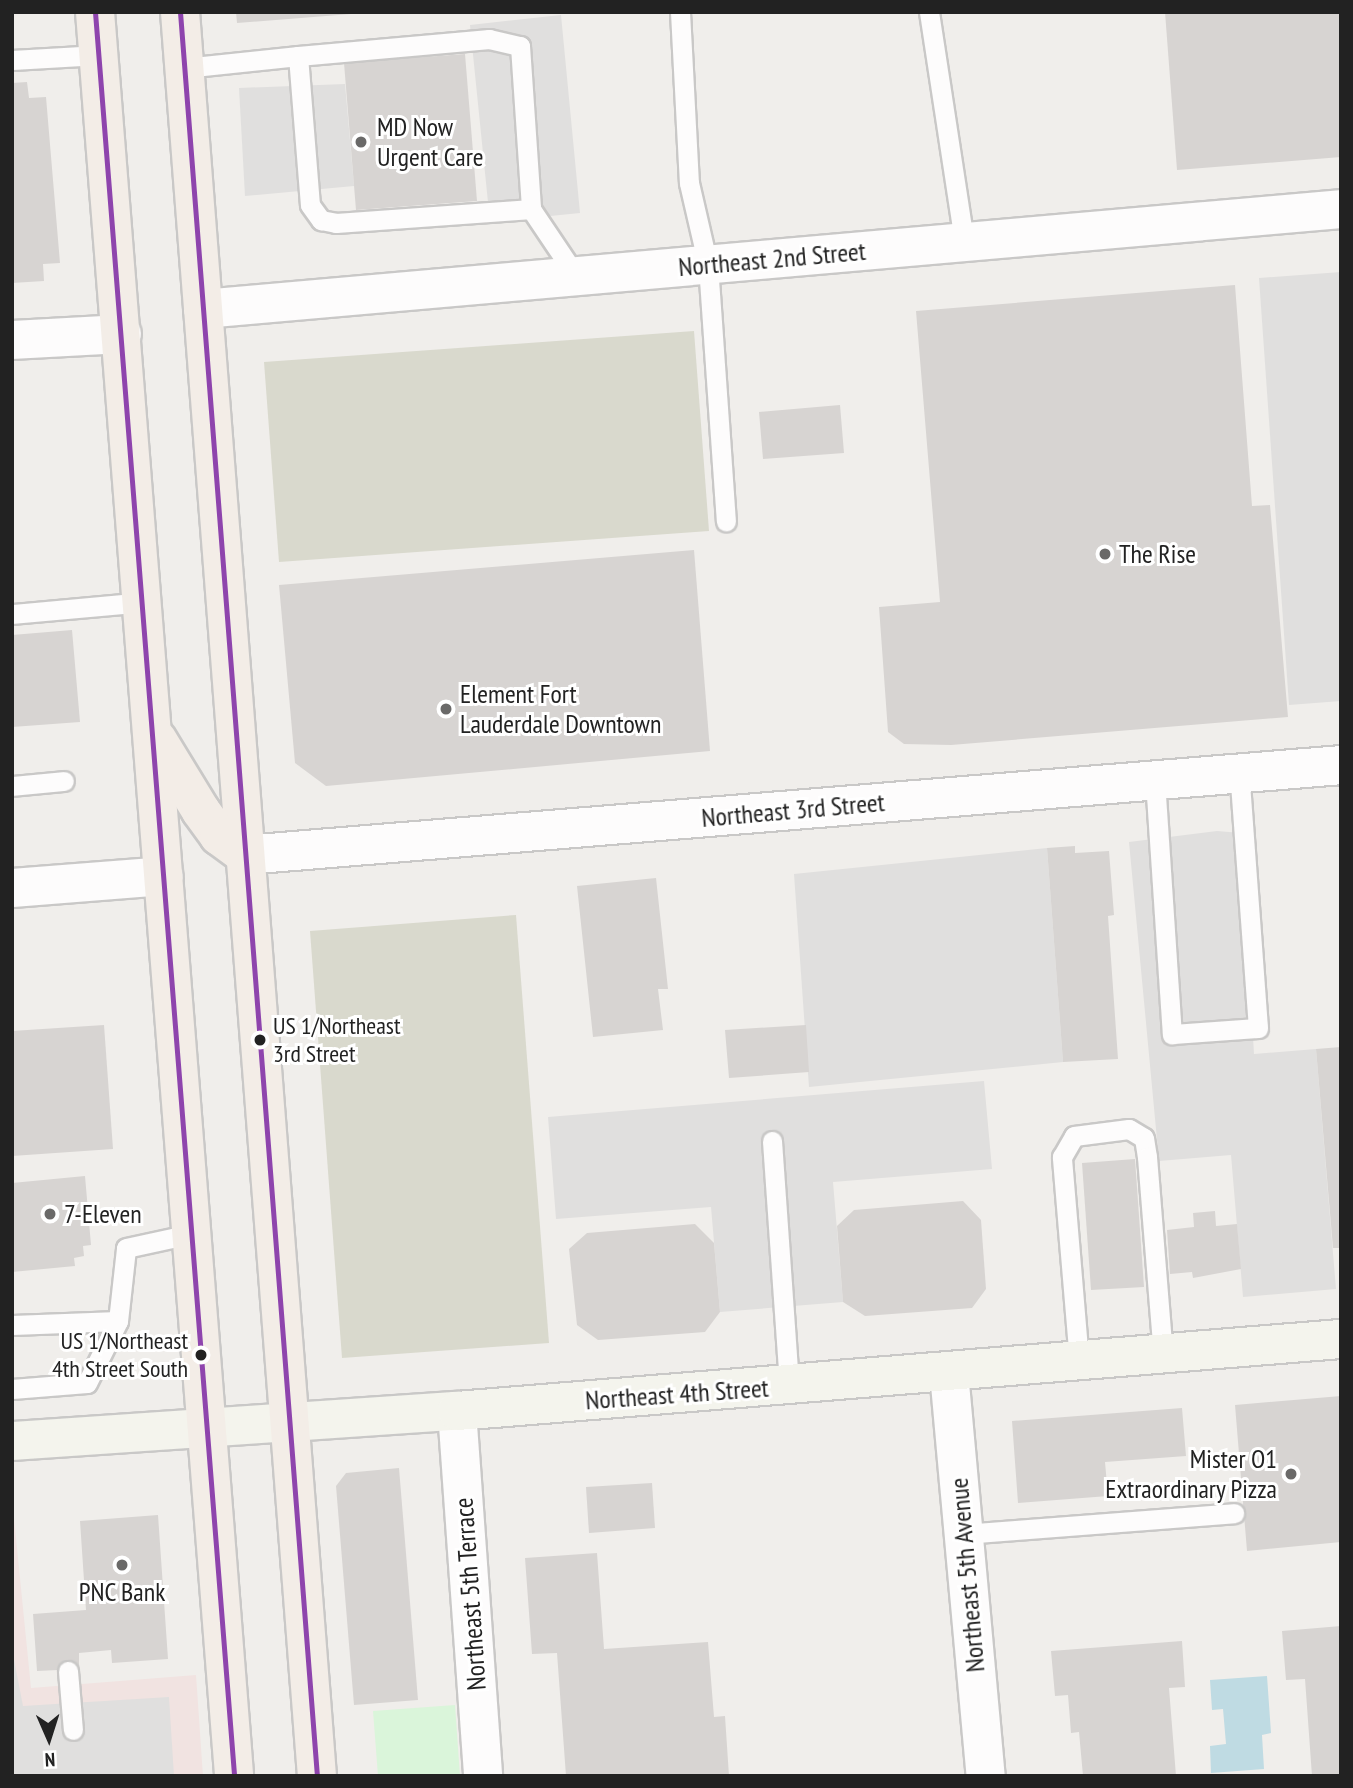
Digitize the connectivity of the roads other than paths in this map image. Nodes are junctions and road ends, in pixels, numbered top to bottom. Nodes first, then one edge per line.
1 (95, 12) edge
2 (180, 12) edge
3 (680, 12) edge
4 (929, 12) edge
5 (99, 55) junction
6 (298, 56) junction
7 (12, 60) edge
8 (184, 68) junction
9 (531, 209) junction
10 (1341, 209) edge
11 (964, 242) junction
12 (708, 265) junction
13 (576, 276) junction
14 (203, 309) junction
15 (122, 334) junction
16 (12, 340) edge
17 (726, 522) dead end
18 (143, 602) junction
19 (12, 614) edge
20 (152, 731) junction
21 (1341, 765) edge
22 (1239, 772) junction
23 (1155, 780) junction
24 (64, 781) dead end
25 (12, 786) edge
26 (245, 855) junction
27 (164, 876) junction
28 (12, 888) edge
29 (772, 1141) dead end
30 (191, 1234) junction
31 (118, 1321) junction
32 (70, 1322) junction
33 (12, 1325) edge
34 (58, 1339) dead end
35 (1341, 1339) edge
36 (1163, 1354) junction
37 (1079, 1361) junction
38 (949, 1373) junction
39 (24, 1384) edge
40 (789, 1386) junction
41 (457, 1412) junction
42 (290, 1423) junction
43 (207, 1428) junction
44 (12, 1441) edge
45 (1234, 1513) dead end
46 (962, 1534) junction
47 (68, 1671) dead end
48 (73, 1730) dead end
49 (234, 1776) edge
50 (317, 1776) edge
51 (483, 1776) edge
52 (986, 1776) edge

1 - 5 main road
2 - 8 main road
3 - 12 lane
4 - 11 lane
5 - 7 lane
5 - 15 main road
6 - 8 lane
6 - 9 lane
6 - 9 lane
8 - 14 main road
9 - 13 lane
10 - 11 street, Northeast 2nd Street
11 - 12 street, Northeast 2nd Street
12 - 13 street, Northeast 2nd Street
12 - 17 lane
13 - 14 street, Northeast 2nd Street
14 - 26 main road
15 - 16 street
15 - 18 main road
18 - 19 lane
18 - 20 main road
20 - 26 main road
20 - 27 main road
21 - 22 street, Northeast 3rd Street
22 - 23 street, Northeast 3rd Street
22 - 23 lane
23 - 26 street, Northeast 3rd Street
24 - 25 lane
26 - 42 main road
27 - 28 street
27 - 30 main road
29 - 40 lane
30 - 31 lane
30 - 43 main road
31 - 32 lane
31 - 39 lane
32 - 33 lane
32 - 34 lane
35 - 36 street, Northeast 4th Street
36 - 37 street, Northeast 4th Street
36 - 37 lane
37 - 38 street, Northeast 4th Street
38 - 40 street, Northeast 4th Street
38 - 46 street, Northeast 5th Avenue
40 - 41 street, Northeast 4th Street
41 - 42 street, Northeast 4th Street
41 - 51 street, Northeast 5th Terrace
42 - 43 street, Northeast 4th Street
42 - 50 main road
43 - 44 street, Northeast 4th Street
43 - 49 main road
45 - 46 lane
46 - 52 street, Northeast 5th Avenue
47 - 48 lane

